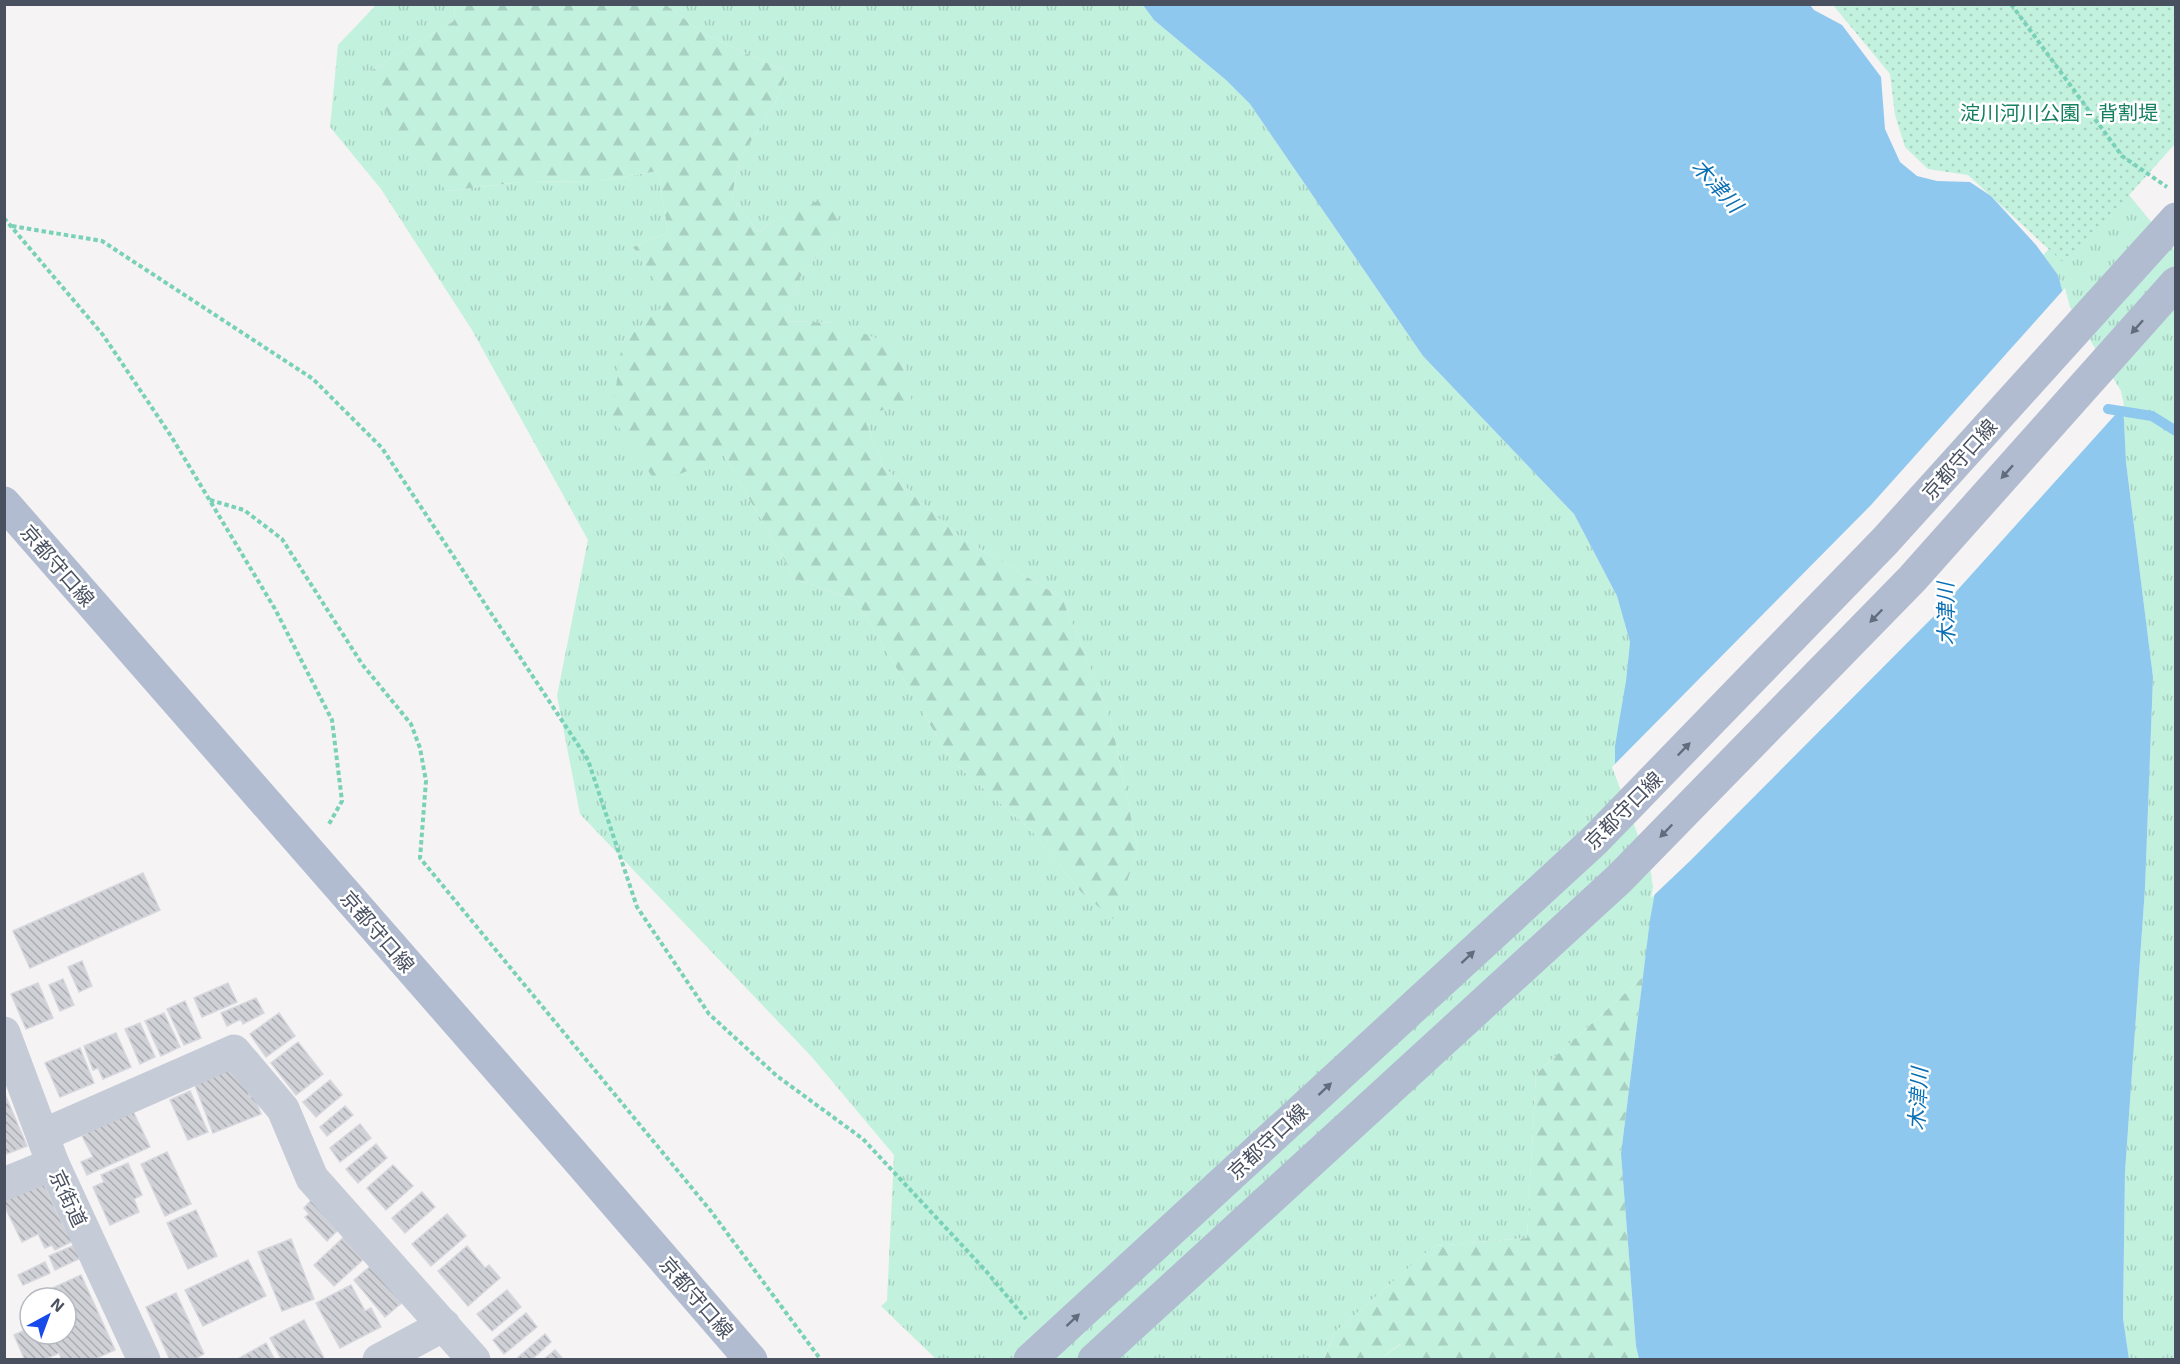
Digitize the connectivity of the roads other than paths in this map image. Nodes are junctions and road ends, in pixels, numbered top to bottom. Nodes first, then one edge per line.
1 (2175, 219) edge
2 (2175, 283) edge
3 (4, 503) edge
4 (4, 1033) edge
5 (48, 1150) junction
6 (4, 1184) edge
7 (444, 1325) junction
8 (144, 1359) edge
9 (379, 1359) edge
10 (474, 1359) edge
11 (751, 1359) edge
12 (1030, 1359) edge
13 (1094, 1359) edge

12 -> 1 main road, 京都守口線
2 -> 13 main road
3 - 11 main road, 京都守口線
4 - 5 street, 京街道
5 - 6 street
5 - 7 street
5 - 8 street, 京街道
7 - 9 street
7 - 10 street

